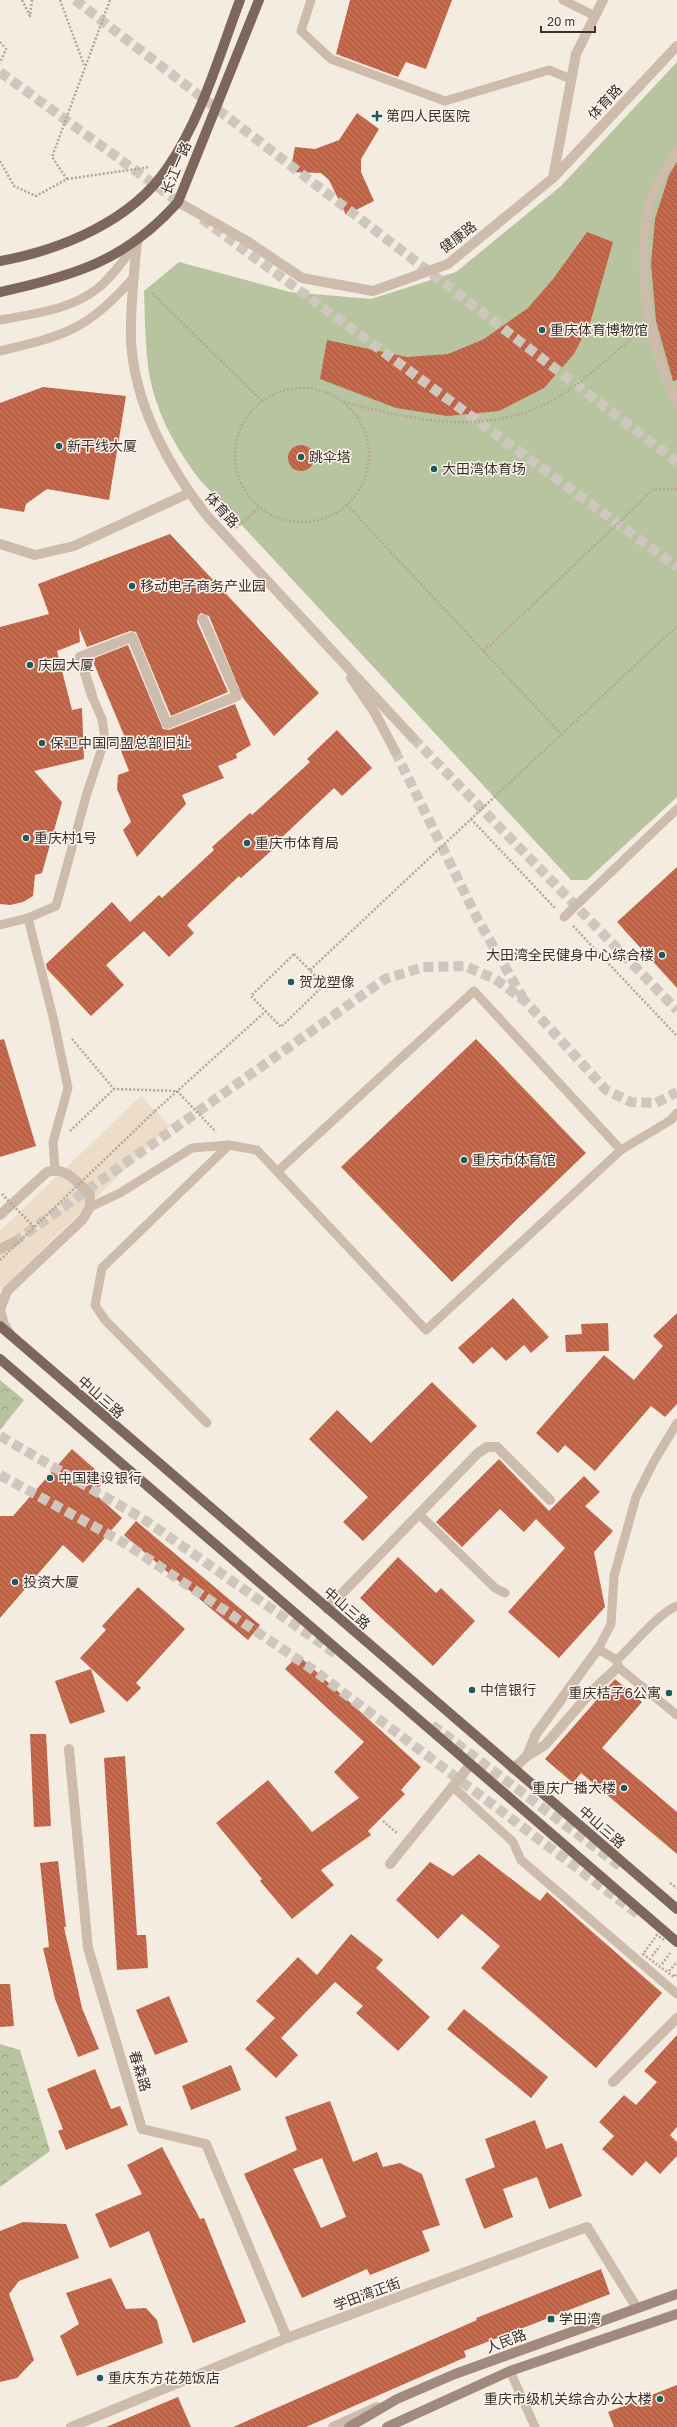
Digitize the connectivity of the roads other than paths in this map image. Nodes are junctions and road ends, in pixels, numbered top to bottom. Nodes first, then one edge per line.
1 (240, 0) edge
2 (259, 0) edge
3 (311, 0) edge
4 (564, 0) edge
5 (603, 0) edge
6 (595, 16) junction
7 (677, 46) edge
8 (571, 79) junction
9 (677, 151) edge
10 (553, 178) junction
11 (178, 202) junction
12 (137, 242) junction
13 (0, 261) edge
14 (134, 277) junction
15 (0, 292) edge
16 (0, 320) edge
17 (0, 351) edge
18 (677, 404) edge
19 (189, 493) junction
20 (0, 544) edge
21 (203, 619) dead end
22 (332, 649) junction
23 (92, 696) joint
24 (414, 738) tunnel mouth
25 (395, 751) tunnel mouth
26 (677, 809) edge
27 (564, 917) dead end
28 (28, 918) junction
29 (0, 925) edge
30 (677, 1113) edge
31 (229, 1146) junction
32 (621, 1150) junction
33 (55, 1169) junction
34 (278, 1171) junction
35 (90, 1207) junction
36 (0, 1215) edge
37 (14, 1242) tunnel mouth
38 (0, 1249) edge
39 (0, 1326) edge
40 (16, 1342) junction
41 (0, 1359) edge
42 (207, 1423) dead end
43 (677, 1423) edge
44 (550, 1500) dead end
45 (419, 1514) junction
46 (505, 1592) dead end
47 (677, 1606) edge
48 (327, 1609) junction
49 (598, 1650) junction
50 (617, 1663) junction
51 (677, 1715) edge
52 (69, 1749) dead end
53 (527, 1756) junction
54 (471, 1764) junction
55 (513, 1769) junction
56 (452, 1786) junction
57 (390, 1864) dead end
58 (677, 1909) edge
59 (675, 1946) edge
60 (677, 1994) edge
61 (677, 2018) edge
62 (612, 2082) dead end
63 (677, 2294) edge
64 (637, 2308) junction
65 (677, 2314) edge
66 (287, 2338) junction
67 (510, 2371) junction
68 (455, 2374) junction
69 (72, 2427) edge
70 (333, 2427) edge
71 (349, 2427) edge
72 (387, 2427) edge
73 (535, 2427) edge

1 - 13 main road, 长江一路
2 - 11 main road, 长江一路
3 - 8 lane
4 - 6 lane
5 - 6 street
6 - 8 street
7 - 10 street, 体育路
8 - 10 street
9 - 18 lane
10 - 11 street, 健康路
11 - 12 main road, 长江一路
12 - 14 street, 体育路
12 - 15 main road, 长江一路
12 - 16 lane
14 - 17 lane
14 - 19 street, 体育路
19 - 20 street
19 - 22 street, 体育路
21 - 23 street
22 - 24 street, 体育路
22 - 25 street
23 - 28 lane
26 - 27 lane
28 - 29 lane
28 - 33 lane
30 - 32 lane
31 - 34 lane
31 - 35 lane
31 - 42 lane
32 - 34 lane
32 - 34 lane
33 - 35 street
33 - 36 street
35 - 40 street
37 - 38 street
39 - 40 main road, 中山三路
40 - 48 main road, 中山三路
41 - 54 main road
43 - 49 lane
44 - 45 street
45 - 46 lane
45 - 48 street
47 - 50 lane
48 - 55 main road, 中山三路
49 - 50 lane
49 - 53 street
50 - 51 lane
50 - 53 street
52 - 66 street, 春森路
53 - 55 street
54 - 56 street
54 - 59 main road
55 - 58 main road, 中山三路
56 - 57 street
56 - 60 lane
61 - 62 street
63 - 64 main road, 人民路
64 - 66 street, 学田湾正街
64 - 68 main road, 人民路
65 - 67 main road
66 - 69 street, 学田湾正街
67 - 72 main road
67 - 73 lane
68 - 70 street
68 - 71 main road, 人民路

